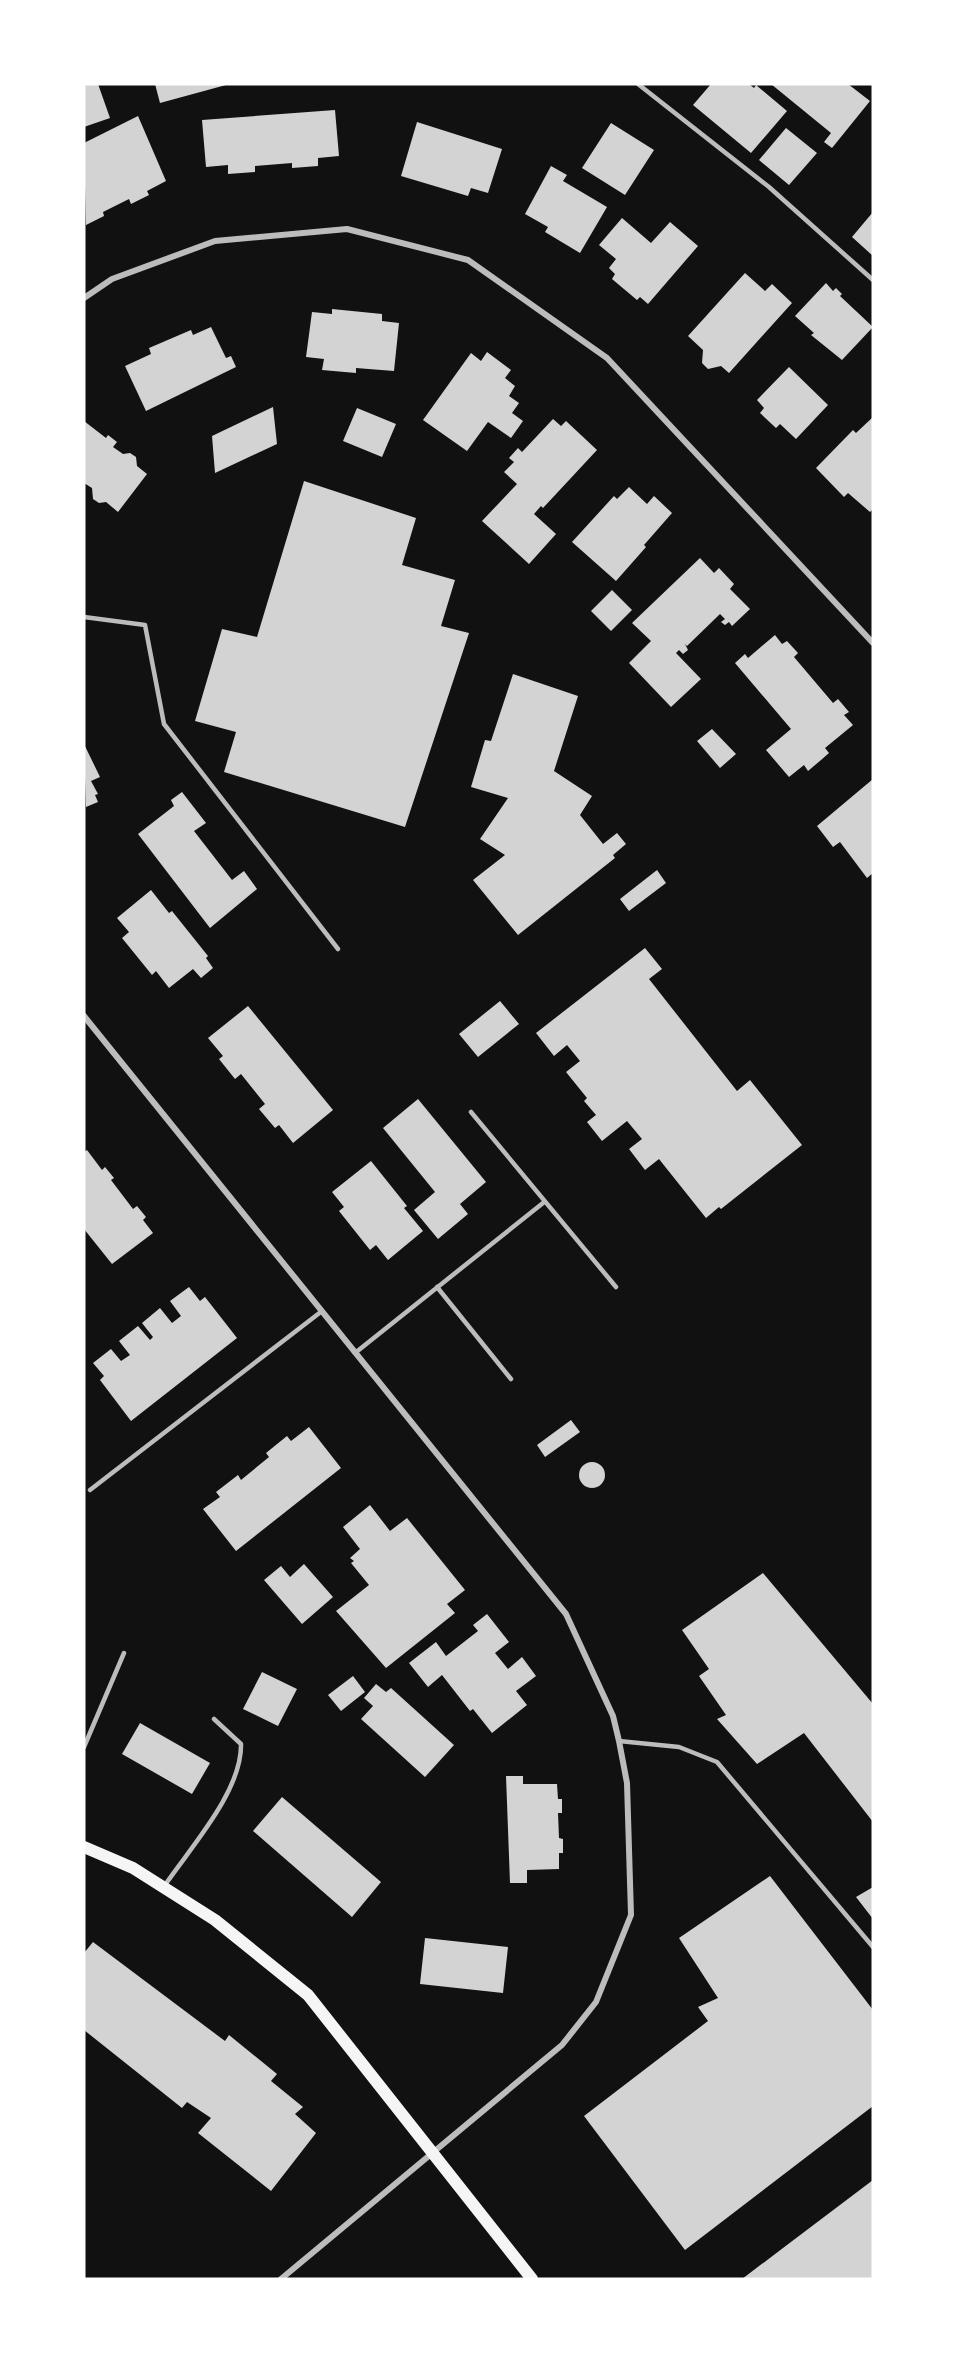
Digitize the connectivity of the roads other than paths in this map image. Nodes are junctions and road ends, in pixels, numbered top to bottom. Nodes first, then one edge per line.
1 (638, 84) edge
2 (873, 280) edge
3 (84, 298) edge
4 (84, 617) edge
5 (873, 643) edge
6 (338, 949) dead end
7 (84, 1016) edge
8 (471, 1112) dead end
9 (543, 1203) junction
10 (437, 1287) junction
11 (616, 1287) dead end
12 (322, 1311) junction
13 (356, 1353) junction
14 (512, 1379) dead end
15 (90, 1490) dead end
16 (124, 1653) dead end
17 (214, 1719) dead end
18 (619, 1741) junction
19 (84, 1747) edge
20 (84, 1847) edge
21 (163, 1888) junction
22 (873, 1947) edge
23 (434, 2152) junction
24 (281, 2279) edge
25 (532, 2279) edge

1 - 2 lane
3 - 5 street
4 - 6 lane
7 - 12 street
8 - 9 lane
9 - 10 lane
9 - 11 lane
10 - 13 lane
10 - 14 lane
12 - 13 street
12 - 15 lane
13 - 18 street
16 - 19 lane
17 - 21 lane
18 - 22 lane
18 - 23 street
20 - 21 main road
21 - 23 main road
23 - 24 street
23 - 25 main road

